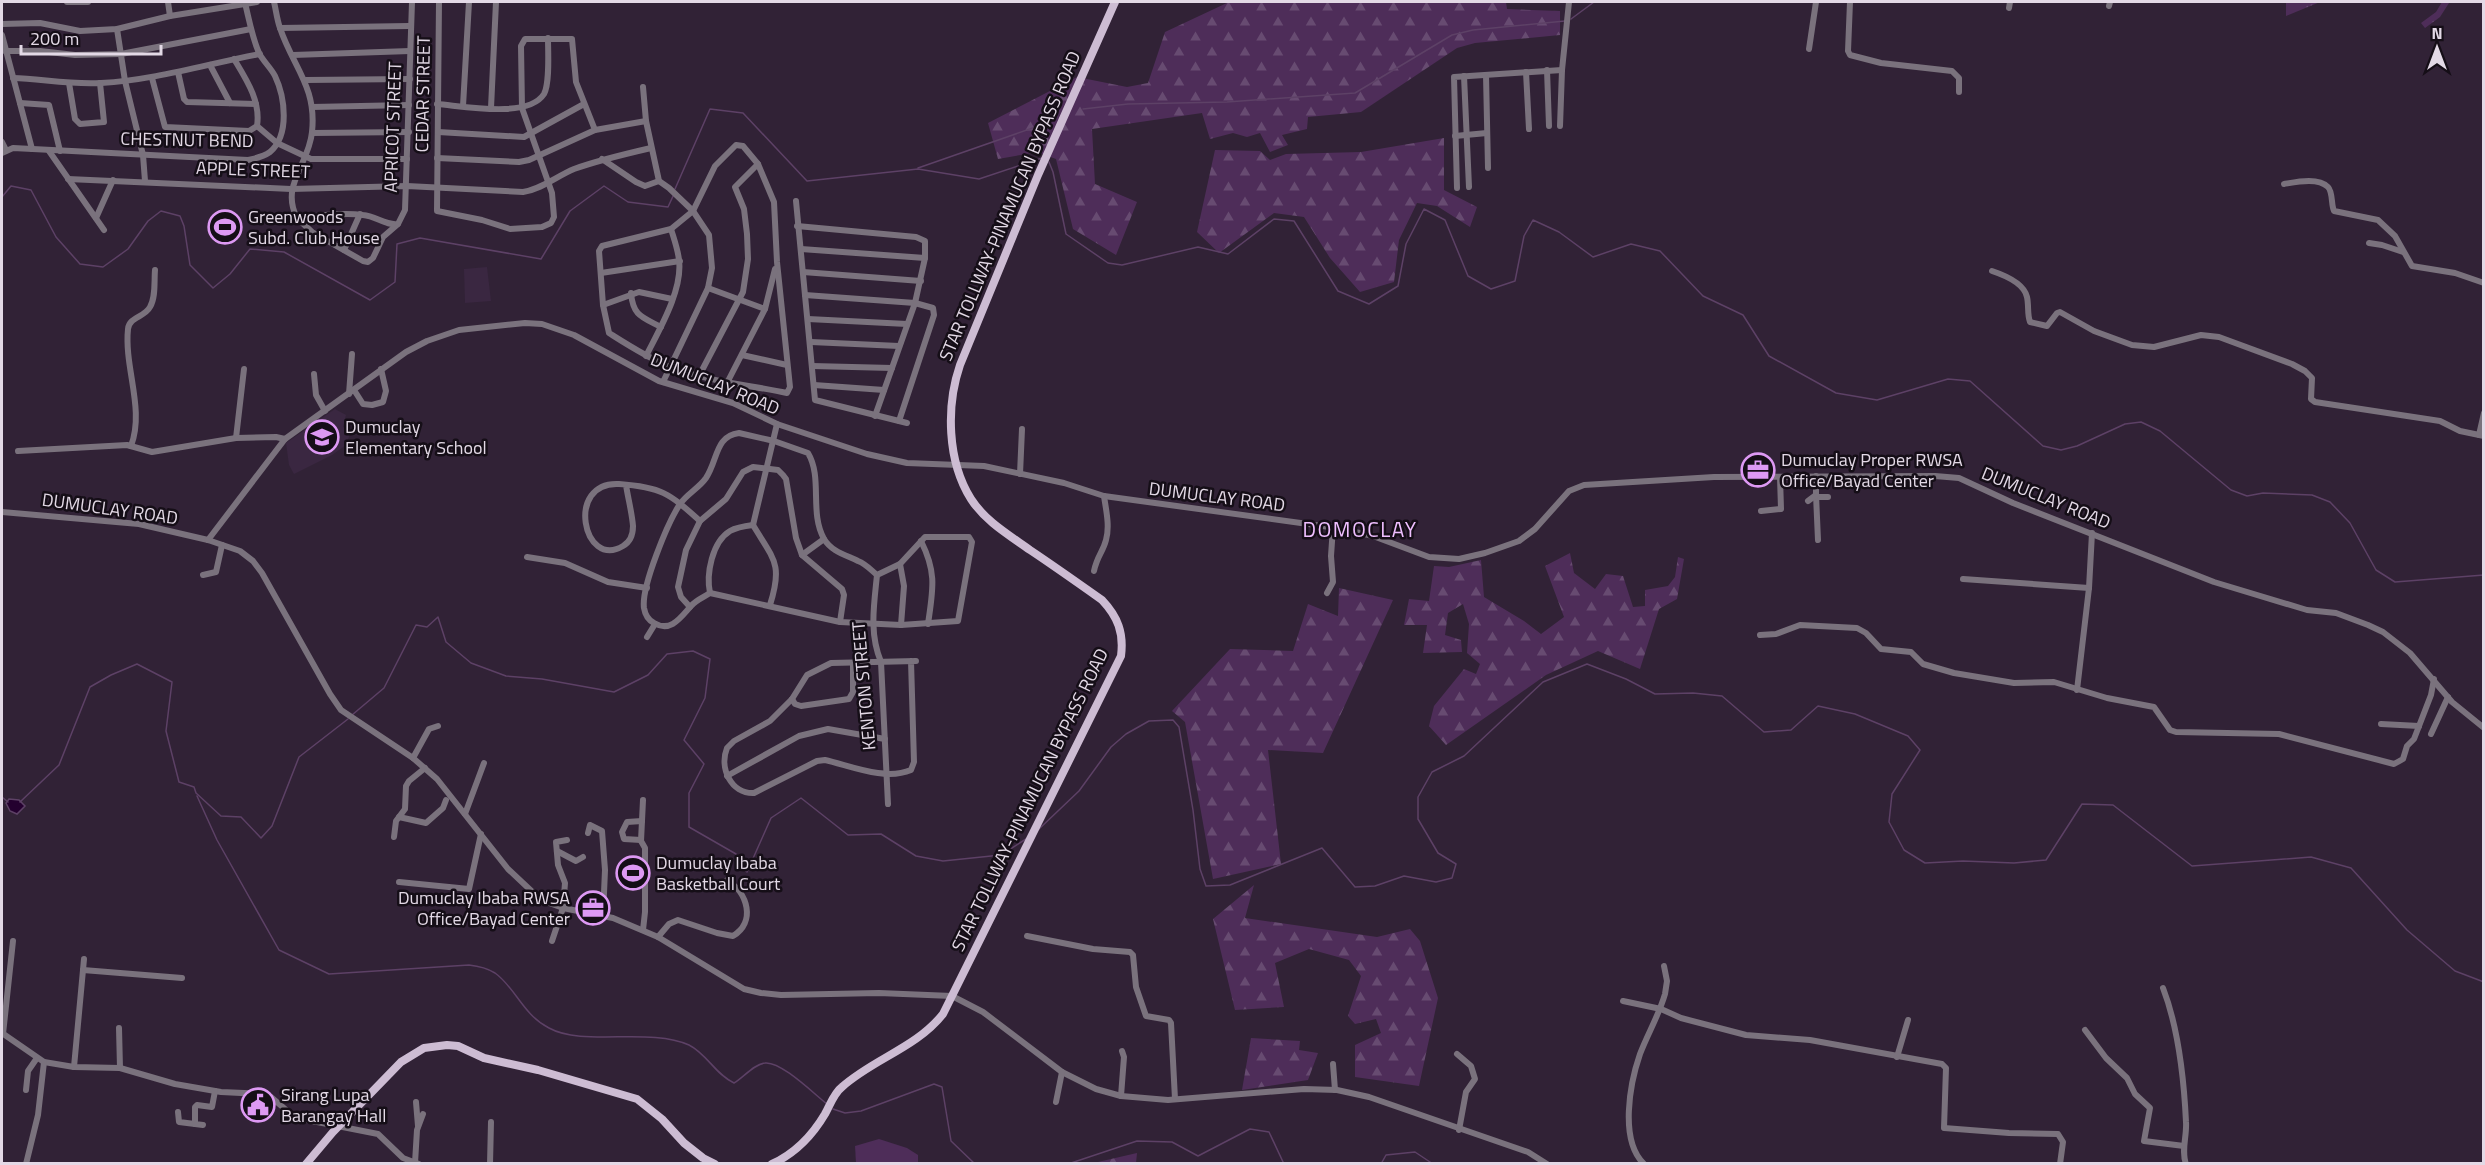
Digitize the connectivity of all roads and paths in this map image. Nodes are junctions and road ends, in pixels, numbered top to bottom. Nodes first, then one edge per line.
1 (67, 2) edge
2 (88, 2) edge
3 (168, 2) edge
4 (257, 2) edge
5 (274, 2) edge
6 (412, 2) edge
7 (439, 2) edge
8 (468, 2) edge
9 (495, 2) edge
10 (1115, 2) edge
11 (1569, 2) edge
12 (1816, 2) edge
13 (1850, 2) edge
14 (244, 3) edge
15 (170, 16) junction
16 (2, 24) edge
17 (410, 26) junction
18 (280, 28) junction
19 (117, 29) junction
20 (251, 29) junction
21 (2, 35) edge
22 (548, 39) junction
23 (1809, 49) dead end
24 (5, 51) junction
25 (410, 51) junction
26 (121, 54) junction
27 (260, 54) junction
28 (292, 55) junction
29 (234, 59) junction
30 (210, 64) junction
31 (1547, 70) junction
32 (1562, 70) junction
33 (178, 72) junction
34 (1526, 72) junction
35 (1486, 75) junction
36 (1464, 76) junction
37 (13, 78) junction
38 (152, 78) junction
39 (410, 79) junction
40 (306, 80) junction
41 (125, 81) junction
42 (69, 83) junction
43 (100, 84) junction
44 (643, 87) dead end
45 (1959, 92) dead end
46 (20, 103) junction
47 (230, 103) junction
48 (256, 104) junction
49 (437, 104) junction
50 (584, 104) junction
51 (409, 105) junction
52 (463, 106) junction
53 (312, 107) junction
54 (491, 108) junction
55 (522, 108) junction
56 (646, 121) junction
57 (257, 126) junction
58 (1549, 126) dead end
59 (1560, 126) dead end
60 (1529, 129) dead end
61 (595, 130) junction
62 (409, 132) junction
63 (438, 132) junction
64 (312, 133) junction
65 (531, 133) junction
66 (1487, 133) junction
67 (1467, 134) junction
68 (1455, 136) junction
69 (2, 142) edge
70 (277, 143) junction
71 (651, 148) junction
72 (32, 149) junction
73 (49, 151) junction
74 (4, 152) edge
75 (60, 152) junction
76 (143, 155) junction
77 (539, 156) junction
78 (308, 158) junction
79 (407, 159) junction
80 (437, 159) junction
81 (602, 159) junction
82 (758, 164) junction
83 (1488, 168) dead end
84 (68, 179) junction
85 (113, 180) junction
86 (146, 181) junction
87 (659, 181) junction
88 (548, 182) junction
89 (2284, 184) dead end
90 (407, 186) junction
91 (436, 187) junction
92 (1468, 187) dead end
93 (1457, 188) dead end
94 (291, 189) junction
95 (796, 201) dead end
96 (690, 209) junction
97 (360, 214) junction
98 (96, 218) junction
99 (297, 218) junction
100 (398, 224) junction
101 (797, 226) junction
102 (671, 229) junction
103 (104, 230) dead end
104 (2368, 243) dead end
105 (801, 249) junction
106 (344, 250) junction
107 (2403, 252) junction
108 (925, 258) junction
109 (680, 261) junction
110 (777, 262) junction
111 (155, 270) dead end
112 (1992, 271) dead end
113 (803, 272) junction
114 (601, 273) junction
115 (921, 281) junction
116 (2484, 283) edge
117 (708, 288) junction
118 (631, 293) junction
119 (805, 295) junction
120 (672, 298) junction
121 (739, 300) junction
122 (915, 303) junction
123 (603, 305) junction
124 (765, 309) junction
125 (808, 319) junction
126 (907, 324) junction
127 (661, 327) junction
128 (810, 342) junction
129 (899, 346) junction
130 (352, 354) dead end
131 (742, 355) junction
132 (646, 356) junction
133 (670, 365) junction
134 (787, 365) junction
135 (812, 366) junction
136 (892, 368) junction
137 (244, 369) dead end
138 (381, 369) junction
139 (314, 374) dead end
140 (699, 376) junction
141 (728, 381) junction
142 (661, 382) junction
143 (814, 385) junction
144 (884, 390) junction
145 (351, 392) junction
146 (325, 411) junction
147 (2484, 413) edge
148 (875, 416) junction
149 (899, 421) junction
150 (907, 423) dead end
151 (777, 424) junction
152 (1022, 429) dead end
153 (2481, 436) edge
154 (236, 438) junction
155 (285, 439) junction
156 (774, 441) junction
157 (131, 446) junction
158 (18, 451) dead end
159 (958, 465) junction
160 (768, 468) junction
161 (1020, 474) junction
162 (1816, 476) junction
163 (1780, 477) junction
164 (626, 485) junction
165 (1104, 496) junction
166 (1816, 496) junction
167 (1828, 497) dead end
168 (1808, 501) dead end
169 (680, 503) junction
170 (1761, 511) dead end
171 (2, 512) edge
172 (700, 521) junction
173 (753, 525) junction
174 (1333, 527) junction
175 (2092, 533) junction
176 (824, 539) junction
177 (208, 540) junction
178 (921, 540) junction
179 (1818, 540) dead end
180 (222, 545) junction
181 (802, 555) junction
182 (527, 557) dead end
183 (900, 564) junction
184 (1094, 571) dead end
185 (203, 575) dead end
186 (877, 575) junction
187 (1963, 579) dead end
188 (647, 588) junction
189 (2089, 588) junction
190 (710, 593) junction
191 (1327, 593) dead end
192 (770, 605) junction
193 (690, 607) junction
194 (840, 622) junction
195 (655, 624) junction
196 (928, 624) junction
197 (872, 625) junction
198 (901, 625) junction
199 (1760, 635) dead end
200 (647, 637) dead end
201 (881, 662) junction
202 (853, 664) junction
203 (2433, 680) junction
204 (2077, 690) junction
205 (2448, 697) junction
206 (792, 699) junction
207 (2381, 724) dead end
208 (438, 726) dead end
209 (2419, 726) junction
210 (2484, 728) edge
211 (2431, 734) dead end
212 (885, 739) junction
213 (413, 758) junction
214 (484, 764) dead end
215 (425, 768) junction
216 (886, 774) junction
217 (727, 776) junction
218 (446, 800) dead end
219 (643, 800) dead end
220 (888, 804) dead end
221 (465, 814) junction
222 (399, 817) junction
223 (642, 821) junction
224 (588, 832) dead end
225 (481, 834) junction
226 (394, 837) dead end
227 (567, 840) dead end
228 (641, 840) junction
229 (557, 851) junction
230 (582, 857) dead end
231 (728, 880) dead end
232 (399, 882) dead end
233 (563, 908) junction
234 (603, 916) junction
235 (643, 930) junction
236 (1027, 936) dead end
237 (658, 937) junction
238 (13, 941) dead end
239 (552, 941) dead end
240 (84, 959) dead end
241 (1664, 966) dead end
242 (83, 970) junction
243 (182, 978) dead end
244 (2163, 988) dead end
245 (952, 996) junction
246 (1623, 1001) dead end
247 (1661, 1009) junction
248 (1908, 1020) dead end
249 (119, 1028) dead end
250 (2085, 1030) dead end
251 (2, 1034) edge
252 (1122, 1051) dead end
253 (1457, 1054) dead end
254 (1897, 1057) junction
255 (40, 1060) junction
256 (1333, 1064) dead end
257 (74, 1067) junction
258 (120, 1068) junction
259 (1062, 1071) junction
260 (26, 1090) dead end
261 (1335, 1090) junction
262 (214, 1091) junction
263 (1121, 1096) junction
264 (1175, 1099) junction
265 (416, 1102) dead end
266 (1056, 1102) dead end
267 (178, 1112) dead end
268 (423, 1114) dead end
269 (490, 1122) dead end
270 (195, 1124) junction
271 (203, 1125) dead end
272 (338, 1126) junction
273 (418, 1126) junction
274 (1459, 1130) junction
275 (2184, 1146) junction
276 (417, 1163) edge
277 (26, 1164) edge
278 (306, 1164) edge
279 (490, 1164) edge
280 (715, 1164) edge
281 (772, 1164) edge
282 (1547, 1164) edge
283 (1644, 1164) edge
284 (2060, 1164) edge
285 (2186, 1164) edge

1 - 2 street
3 - 15 street
4 - 14 street
5 - 18 street
6 - 17 street, APRICOT STREET
7 - 49 street, CEDAR STREET
8 - 52 street
9 - 54 street
10 - 159 main road, STAR TOLLWAY-PINAMUCAN BYPASS ROAD
11 - 32 street
12 - 23 street
13 - 45 street
14 - 15 street
14 - 20 street, CHESTNUT BEND
15 - 19 street
16 - 19 street
17 - 18 street
17 - 25 street, APRICOT STREET
18 - 28 street
19 - 26 street
20 - 26 street
20 - 27 street, CHESTNUT BEND
21 - 24 street
22 - 50 street
22 - 55 street
22 - 55 street
24 - 26 street
24 - 37 street
25 - 28 street
25 - 39 street, APRICOT STREET
26 - 41 street
27 - 29 street
27 - 70 street, CHESTNUT BEND
28 - 40 street
29 - 30 street
29 - 48 street
30 - 33 street
30 - 47 street
31 - 32 street
31 - 34 street
31 - 58 street
32 - 59 street
33 - 38 street
33 - 47 street
34 - 35 street
34 - 60 street
35 - 36 street
35 - 66 street
36 - 67 street
36 - 68 street
37 - 42 street
37 - 46 street
38 - 41 street
38 - 57 street
39 - 40 street
39 - 51 street, APRICOT STREET
40 - 53 street
41 - 43 street
41 - 76 street
42 - 43 street
42 - 43 street
44 - 56 street
46 - 72 street
46 - 75 street
47 - 48 street
48 - 57 street
49 - 52 street
49 - 63 street, CEDAR STREET
50 - 61 street
50 - 65 street
51 - 53 street
51 - 62 street, APRICOT STREET
52 - 54 street
53 - 64 street
54 - 55 street
55 - 65 street
56 - 61 street
56 - 71 street
57 - 70 street
61 - 77 street
62 - 64 street
62 - 79 street, APRICOT STREET
63 - 65 street
63 - 80 street, CEDAR STREET
64 - 78 street
65 - 77 street
66 - 67 street
66 - 83 street
67 - 68 street
67 - 92 street
68 - 93 street
69 - 74 street, CHESTNUT BEND
70 - 76 street, CHESTNUT BEND
70 - 78 street
71 - 81 street, APPLE STREET
71 - 87 street
72 - 73 street, CHESTNUT BEND
72 - 74 street, CHESTNUT BEND
73 - 75 street, CHESTNUT BEND
73 - 84 street
75 - 76 street, CHESTNUT BEND
76 - 86 street
77 - 80 street
77 - 88 street
78 - 79 street
78 - 94 street
79 - 90 street, APRICOT STREET
80 - 91 street, CEDAR STREET
81 - 87 street
81 - 88 street, APPLE STREET
82 - 96 street
82 - 110 street
82 - 121 street
84 - 85 street, APPLE STREET
84 - 98 street
85 - 86 street, APPLE STREET
85 - 98 street
86 - 94 street, APPLE STREET
87 - 96 street
88 - 91 street, APPLE STREET
88 - 91 street, CEDAR STREET
89 - 107 street
90 - 91 street, APPLE STREET
90 - 94 street, APPLE STREET
90 - 100 street, APRICOT STREET
94 - 99 street
95 - 101 street
96 - 102 street
96 - 117 street
97 - 99 street, APRICOT STREET
97 - 100 street, APRICOT STREET
97 - 106 street
98 - 103 street
99 - 106 street
100 - 106 street
101 - 105 street
101 - 108 street
102 - 109 street
102 - 114 street
104 - 107 street
105 - 108 street
105 - 113 street
107 - 116 street
108 - 115 street
109 - 114 street
109 - 120 street
110 - 124 street
110 - 134 street
111 - 157 street
112 - 153 street
113 - 115 street
113 - 119 street
114 - 123 street
115 - 122 street
117 - 121 street
117 - 133 street
118 - 120 street
118 - 123 street
118 - 127 street
119 - 122 street
119 - 125 street
120 - 127 street
121 - 124 street
121 - 140 street
122 - 126 street
122 - 149 street
123 - 132 street
124 - 131 street
125 - 126 street
125 - 128 street
126 - 129 street
127 - 132 street
128 - 129 street
128 - 135 street
129 - 136 street
130 - 145 street
131 - 134 street
131 - 141 street
132 - 133 street
133 - 140 street
133 - 142 street
134 - 141 street
135 - 136 street
135 - 143 street
136 - 144 street
137 - 154 street
138 - 142 street, DUMUCLAY ROAD
138 - 145 street, DUMUCLAY ROAD
138 - 145 street
139 - 146 street
140 - 141 street
142 - 151 street, DUMUCLAY ROAD
143 - 144 street
143 - 148 street
144 - 148 street
145 - 146 street, DUMUCLAY ROAD
146 - 155 street, DUMUCLAY ROAD
147 - 153 street
148 - 149 street
149 - 150 street
151 - 156 street
151 - 159 street, DUMUCLAY ROAD
152 - 161 street
154 - 155 street
154 - 157 street
155 - 177 street, DUMUCLAY ROAD
156 - 160 street
156 - 169 street
156 - 176 street
157 - 158 street
159 - 161 street, DUMUCLAY ROAD
159 - 245 main road, STAR TOLLWAY-PINAMUCAN BYPASS ROAD
160 - 172 street
160 - 173 street
160 - 181 street
161 - 165 street, DUMUCLAY ROAD
162 - 163 street, DUMUCLAY ROAD
162 - 166 street
162 - 175 street, DUMUCLAY ROAD
163 - 170 street
163 - 174 street, DUMUCLAY ROAD
164 - 164 street
164 - 169 street
165 - 174 street, DUMUCLAY ROAD
165 - 184 street
166 - 167 street
166 - 168 street
166 - 179 street
169 - 172 street
169 - 188 street
171 - 177 street, DUMUCLAY ROAD
172 - 193 street
173 - 190 street
173 - 192 street
174 - 191 street
175 - 189 street
175 - 203 street, DUMUCLAY ROAD
176 - 181 street
176 - 186 street
177 - 180 street
178 - 183 street
178 - 196 street
178 - 196 street
180 - 185 street
180 - 213 street
181 - 194 street
182 - 188 street
183 - 186 street
183 - 198 street
186 - 197 street, KENTON STREET
187 - 189 street
188 - 195 street
189 - 204 street
190 - 192 street
190 - 193 street
192 - 194 street
193 - 195 street
194 - 197 street
195 - 200 street
196 - 198 street
197 - 198 street
197 - 201 street, KENTON STREET
199 - 204 street
201 - 202 street
201 - 212 street, KENTON STREET
201 - 216 street
202 - 206 street
202 - 206 street
203 - 205 street, DUMUCLAY ROAD
203 - 209 street
204 - 209 street
205 - 210 street, DUMUCLAY ROAD
205 - 211 street
206 - 217 street
207 - 209 street
208 - 213 street
212 - 216 street, KENTON STREET
212 - 217 street
213 - 215 street
214 - 221 street
215 - 221 street
215 - 222 street
216 - 217 street
216 - 220 street, KENTON STREET
218 - 222 street
219 - 223 street
221 - 225 street
222 - 226 street
223 - 228 street
223 - 228 street
224 - 234 street
225 - 232 street
225 - 233 street
227 - 229 street
228 - 235 street
229 - 230 street
229 - 233 street
231 - 237 street
233 - 234 street
233 - 239 street
234 - 235 street
235 - 237 street
236 - 264 street
237 - 245 street
238 - 251 street
240 - 242 street
241 - 247 street
242 - 243 street
242 - 257 street
244 - 275 street
245 - 259 street
245 - 281 main road, STAR TOLLWAY-PINAMUCAN BYPASS ROAD
246 - 247 street
247 - 254 street
247 - 283 street
248 - 254 street
249 - 258 street
250 - 275 street
251 - 255 street
252 - 263 street
253 - 274 street
254 - 284 street
255 - 257 street
255 - 260 street
255 - 277 street
256 - 261 street
257 - 258 street
258 - 262 street
259 - 263 street
259 - 266 street
261 - 264 street
261 - 274 street
262 - 270 street
262 - 272 street
263 - 264 street
265 - 273 street
267 - 270 street
268 - 273 street
269 - 279 street
270 - 271 street
272 - 276 street
272 - 278 main road
272 - 280 main road
273 - 276 street
274 - 282 street
275 - 285 street

